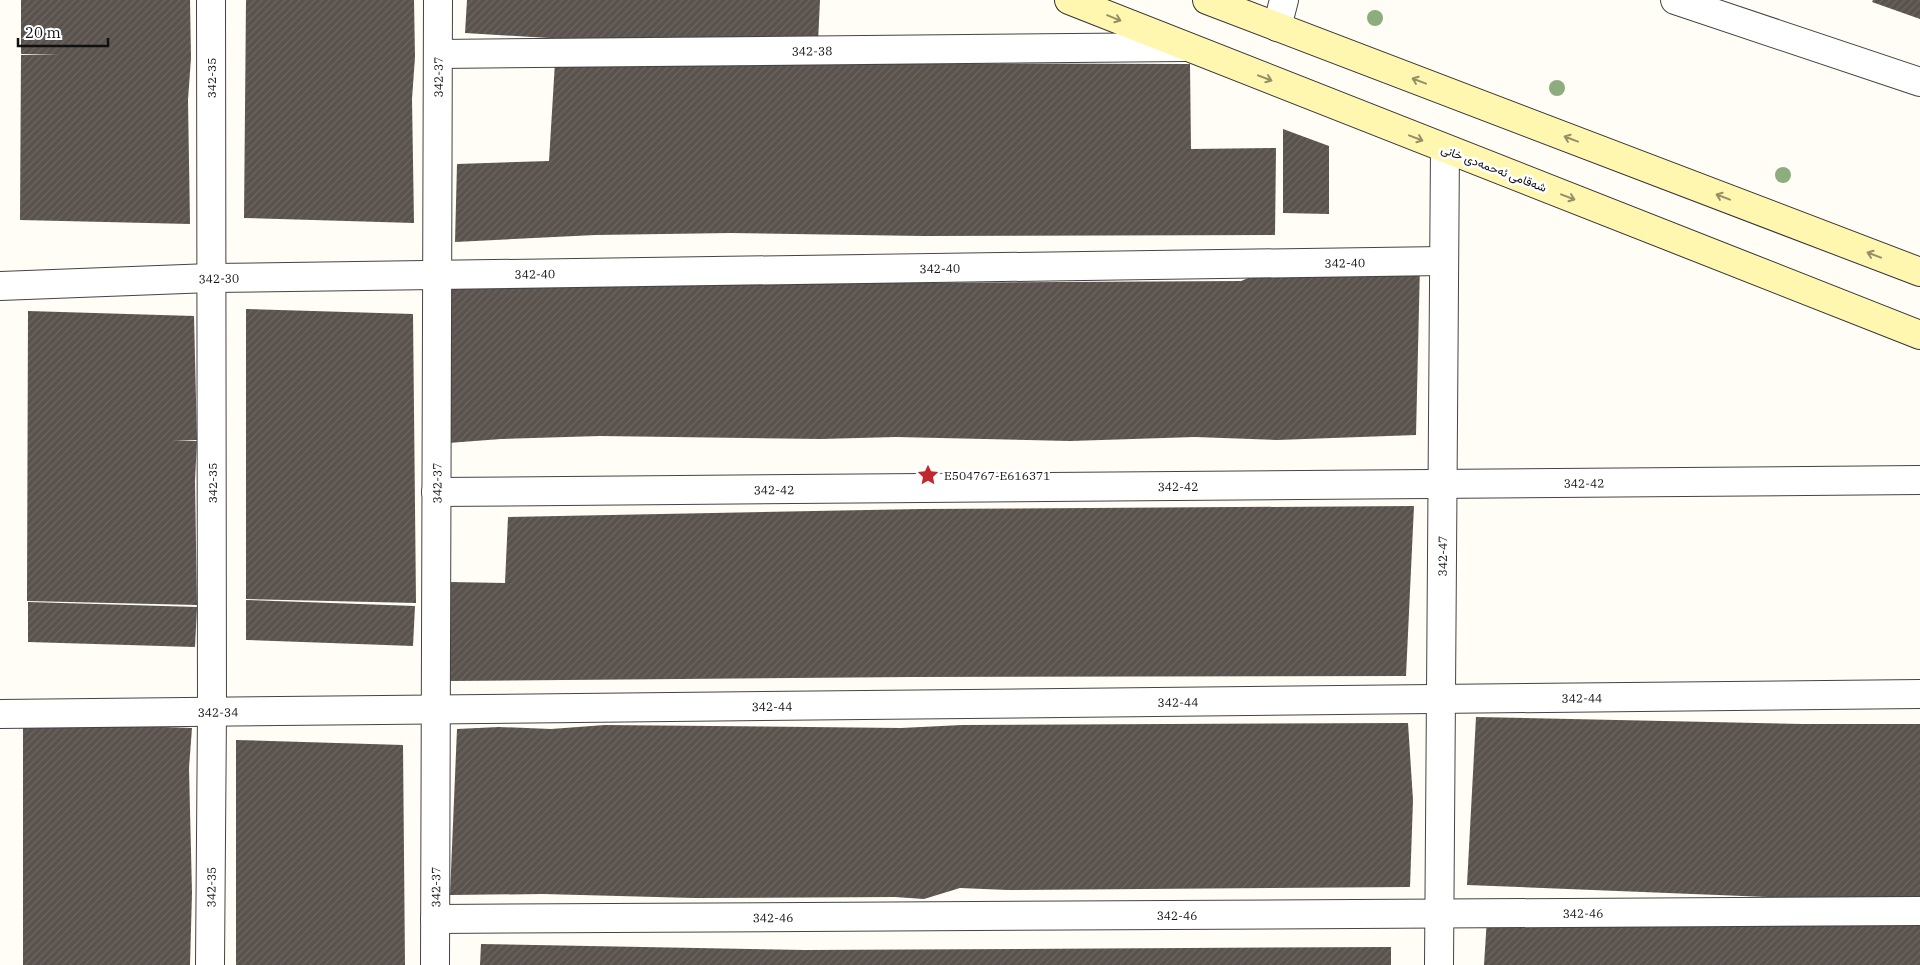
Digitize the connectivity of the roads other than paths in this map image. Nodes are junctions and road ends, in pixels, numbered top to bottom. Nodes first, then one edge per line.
1 (211, 0) edge
2 (438, 0) edge
3 (1069, 0) edge
4 (1207, 0) edge
5 (1284, 0) edge
6 (1675, 0) edge
7 (1277, 27) junction
8 (1185, 47) junction
9 (438, 54) junction
10 (1920, 82) edge
11 (1445, 148) junction
12 (1443, 260) junction
13 (1920, 272) edge
14 (437, 276) junction
15 (211, 278) junction
16 (0, 286) edge
17 (1920, 334) edge
18 (1920, 480) edge
19 (1442, 484) junction
20 (436, 492) junction
21 (1920, 694) edge
22 (1441, 698) junction
23 (436, 708) junction
24 (212, 711) junction
25 (0, 714) edge
26 (1920, 911) edge
27 (1439, 914) junction
28 (435, 919) junction
29 (210, 965) edge
30 (435, 965) edge
31 (1439, 965) edge

1 - 15 street, 342-35
2 - 9 street, 342-37
3 -> 8 main road, شەقامی ئەحمەدی خانی
4 - 7 main road
5 - 7 street
6 - 10 street
13 -> 7 main road
8 - 9 street, 342-38
8 -> 11 main road, شەقامی ئەحمەدی خانی
9 - 14 street, 342-37
11 - 12 street, 342-47
11 -> 17 main road, شەقامی ئەحمەدی خانی
12 - 14 street, 342-40
12 - 19 street, 342-47
14 - 15 street, 342-30
14 - 20 street, 342-37
15 - 16 street, 342-30
15 - 24 street, 342-35
18 - 19 street, 342-42
19 - 20 street, 342-42
19 - 22 street, 342-47
20 - 23 street, 342-37
21 - 22 street, 342-44
22 - 23 street, 342-44
22 - 27 street, 342-47
23 - 24 street, 342-34
23 - 28 street, 342-37
24 - 25 street, 342-34
24 - 29 street, 342-35
26 - 27 street, 342-46
27 - 28 street, 342-46
27 - 31 street, 342-47
28 - 30 street, 342-37

